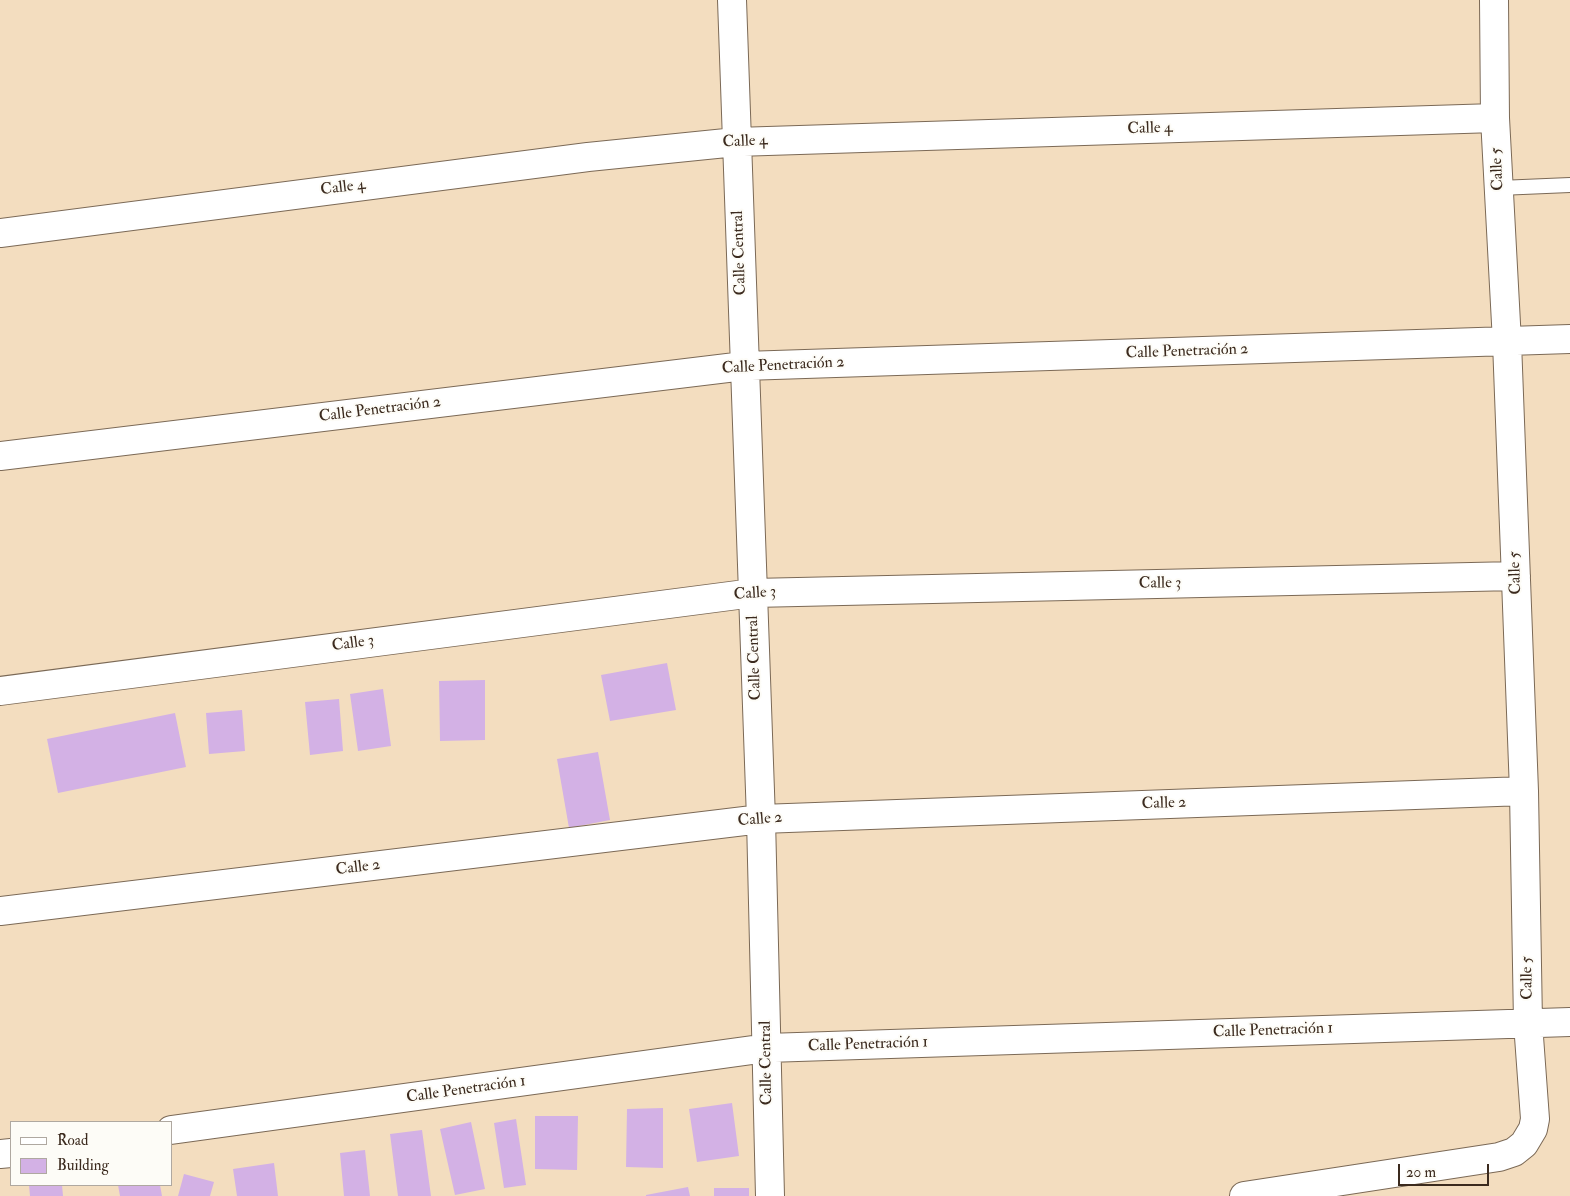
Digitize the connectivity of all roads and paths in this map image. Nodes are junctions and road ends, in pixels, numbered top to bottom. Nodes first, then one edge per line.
1 (732, 0) edge
2 (1494, 0) edge
3 (1496, 118) junction
4 (736, 142) junction
5 (1570, 185) edge
6 (1499, 188) junction
7 (0, 233) edge
8 (1570, 339) edge
9 (1507, 342) junction
10 (744, 366) junction
11 (0, 456) edge
12 (1516, 576) junction
13 (753, 593) junction
14 (0, 690) edge
15 (1524, 791) junction
16 (761, 818) junction
17 (0, 911) edge
18 (1570, 1022) edge
19 (1528, 1023) junction
20 (767, 1048) junction
21 (172, 1130) edge
22 (770, 1196) edge
23 (1244, 1196) edge

1 - 4 street, Calle Central
2 - 3 street, Calle 5
3 - 4 street, Calle 4
3 - 6 street, Calle 5
4 - 7 street, Calle 4
4 - 10 street, Calle Central
5 - 6 lane
6 - 9 street, Calle 5
8 - 9 street, Calle Penetración 2
9 - 10 street, Calle Penetración 2
9 - 12 street, Calle 5
10 - 11 street, Calle Penetración 2
10 - 13 street, Calle Central
12 - 13 street, Calle 3
12 - 15 street, Calle 5
13 - 14 street, Calle 3
13 - 16 street, Calle Central
15 - 16 street, Calle 2
15 - 19 street, Calle 5
16 - 17 street, Calle 2
16 - 20 street, Calle Central
18 - 19 street, Calle Penetración 1
19 - 20 street, Calle Penetración 1
19 - 23 street, Calle 5
20 - 21 street, Calle Penetración 1
20 - 22 street, Calle Central

